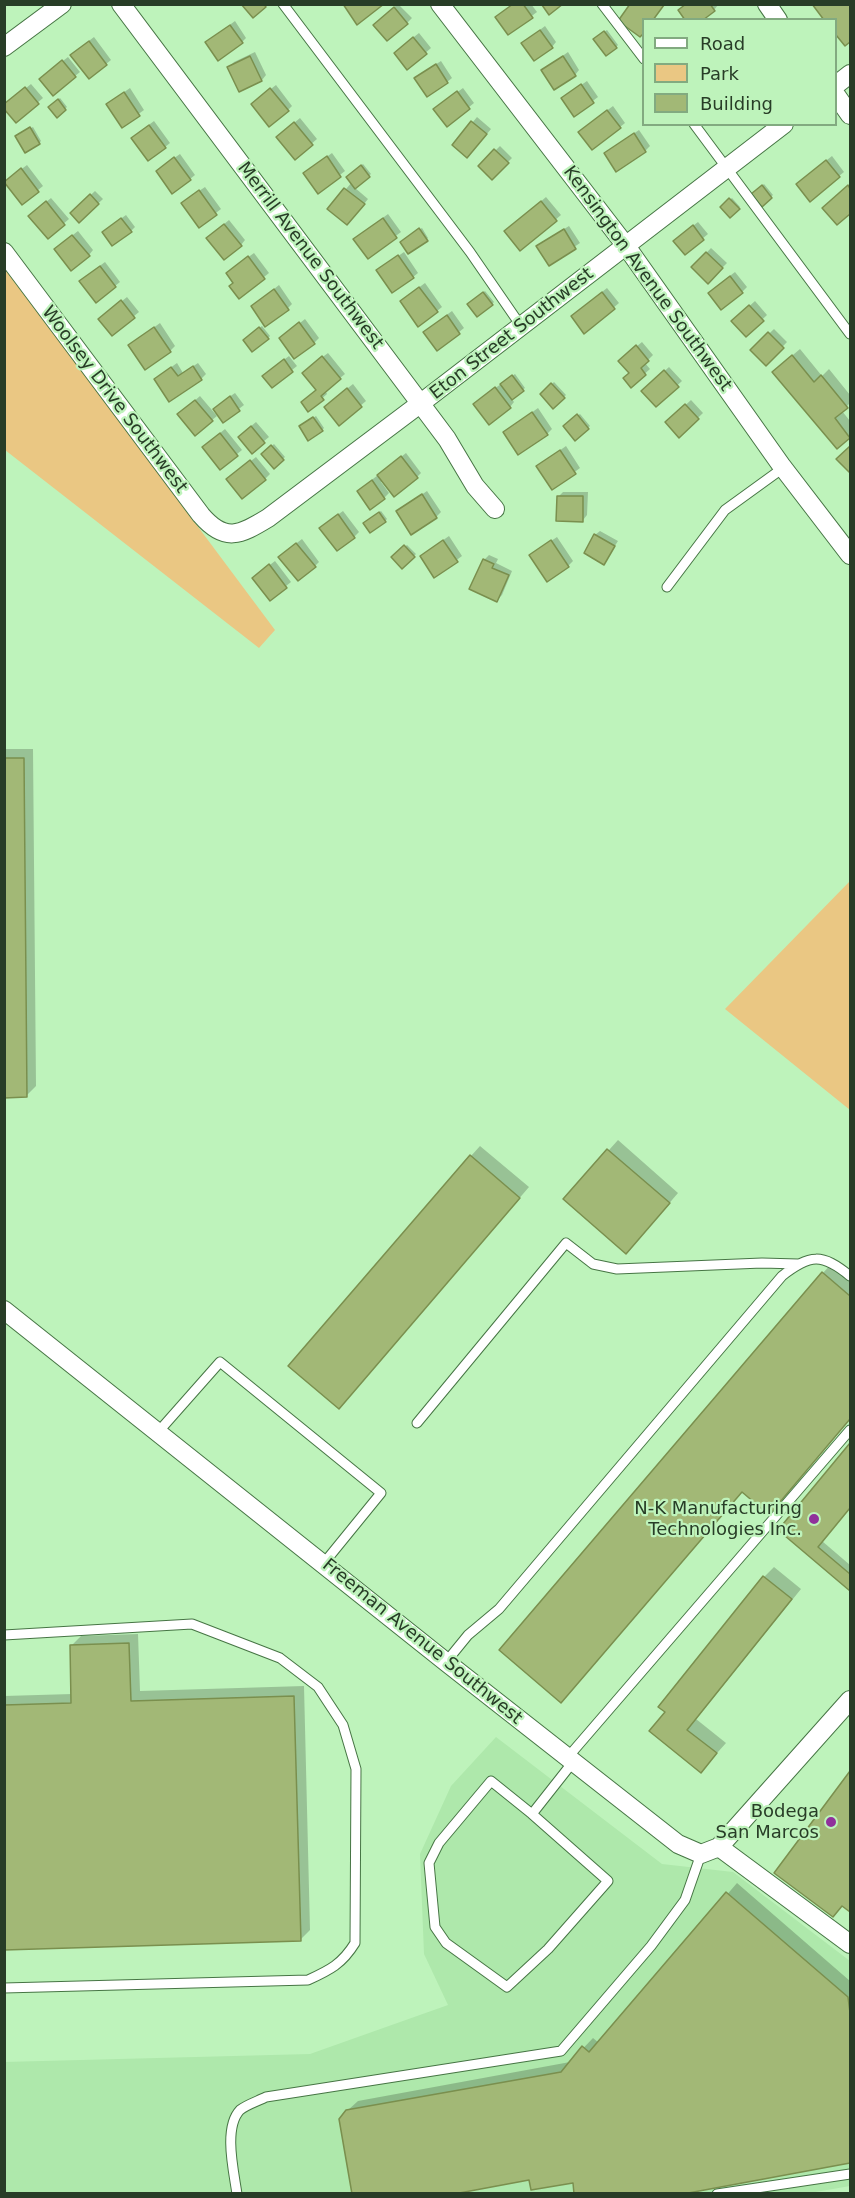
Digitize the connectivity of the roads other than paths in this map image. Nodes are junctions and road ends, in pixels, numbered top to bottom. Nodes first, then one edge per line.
1 (62, 4) edge
2 (121, 4) edge
3 (283, 4) edge
4 (440, 4) edge
5 (602, 4) edge
6 (767, 4) edge
7 (777, 18) edge
8 (4, 47) edge
9 (642, 56) edge
10 (850, 74) edge
11 (837, 84) edge
12 (837, 96) edge
13 (850, 115) edge
14 (695, 126) edge
15 (781, 126) edge
16 (726, 168) junction
17 (626, 246) junction
18 (4, 252) edge
19 (521, 326) junction
20 (850, 334) edge
21 (421, 403) junction
22 (783, 468) junction
23 (495, 509) dead end
24 (234, 534) joint
25 (850, 555) edge
26 (667, 587) dead end
27 (798, 1264) junction
28 (850, 1276) edge
29 (4, 1310) edge
30 (417, 1424) dead end
31 (850, 1430) edge
32 (159, 1431) junction
33 (324, 1563) junction
34 (4, 1635) edge
35 (446, 1662) junction
36 (850, 1700) edge
37 (570, 1759) junction
38 (532, 1814) junction
39 (719, 1847) junction
40 (701, 1854) junction
41 (850, 1944) edge
42 (4, 1988) edge
43 (850, 2174) edge
44 (237, 2193) edge
45 (717, 2193) edge

1 - 8 street
2 - 21 street, Merrill Avenue Southwest
3 - 19 lane
4 - 17 street, Kensington Avenue Southwest
5 - 9 lane
6 - 7 street
10 - 11 street
12 - 13 street
14 - 16 lane
15 - 16 street, Eton Street Southwest
16 - 17 street, Eton Street Southwest
16 - 20 lane
17 - 19 street, Eton Street Southwest
17 - 22 street, Kensington Avenue Southwest
18 - 24 street, Woolsey Drive Southwest
19 - 21 street, Eton Street Southwest
21 - 23 street, Merrill Avenue Southwest
21 - 24 street, Eton Street Southwest
22 - 25 street, Kensington Avenue Southwest
22 - 26 lane
27 - 28 lane
27 - 30 lane
27 - 35 lane
29 - 32 street, Freeman Avenue Southwest
31 - 37 lane
32 - 33 street, Freeman Avenue Southwest
32 - 33 lane
33 - 35 street, Freeman Avenue Southwest
34 - 42 lane
35 - 37 street, Freeman Avenue Southwest
36 - 39 street
37 - 38 lane
37 - 40 street, Freeman Avenue Southwest
38 - 38 lane
39 - 40 street
39 - 41 street
40 - 44 lane
43 - 45 lane

